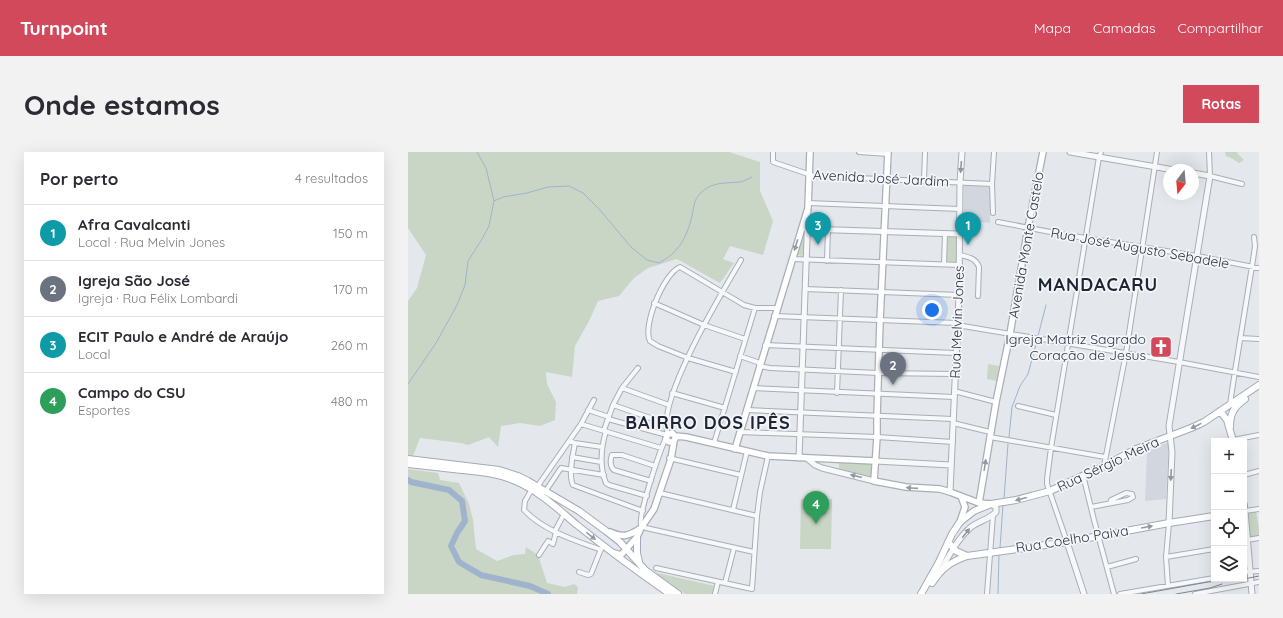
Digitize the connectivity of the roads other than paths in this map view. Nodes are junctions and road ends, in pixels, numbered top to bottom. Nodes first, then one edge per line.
1 (773, 152) edge
2 (810, 152) edge
3 (859, 152) edge
4 (925, 152) edge
5 (962, 152) edge
6 (994, 152) edge
7 (1043, 152) edge
8 (1070, 152) edge
9 (1157, 152) edge
10 (1209, 152) edge
11 (888, 153) edge
12 (1100, 154) edge
13 (1154, 167) junction
14 (1163, 168) edge
15 (1199, 174) edge
16 (810, 175) junction
17 (1210, 176) junction
18 (886, 179) junction
19 (924, 180) junction
20 (960, 182) junction
21 (992, 184) junction
22 (1242, 184) dead end
23 (808, 205) junction
24 (885, 205) junction
25 (960, 209) junction
26 (993, 213) dead end
27 (998, 222) dead end
28 (1028, 228) junction
29 (805, 229) junction
30 (828, 229) junction
31 (884, 232) junction
32 (945, 234) junction
33 (959, 234) junction
34 (1254, 237) dead end
35 (1085, 238) junction
36 (1142, 247) junction
37 (960, 255) junction
38 (1197, 256) junction
39 (792, 259) junction
40 (741, 260) dead end
41 (806, 260) junction
42 (827, 261) junction
43 (883, 263) junction
44 (944, 264) junction
45 (960, 265) junction
46 (1252, 267) junction
47 (1259, 268) edge
48 (806, 289) junction
49 (840, 290) junction
50 (722, 292) junction
51 (881, 292) junction
52 (959, 295) junction
53 (978, 296) dead end
54 (654, 303) junction
55 (755, 308) junction
56 (777, 308) junction
57 (774, 316) junction
58 (804, 318) junction
59 (840, 319) junction
60 (880, 321) junction
61 (957, 324) junction
62 (704, 325) junction
63 (1010, 334) junction
64 (1240, 338) junction
65 (746, 339) junction
66 (1259, 339) edge
67 (1068, 343) junction
68 (765, 345) junction
69 (803, 346) junction
70 (838, 348) junction
71 (879, 350) junction
72 (955, 353) junction
73 (1126, 353) junction
74 (740, 356) junction
75 (688, 358) junction
76 (1179, 362) junction
77 (760, 364) junction
78 (638, 368) dead end
79 (802, 368) junction
80 (838, 370) junction
81 (1234, 371) junction
82 (736, 372) junction
83 (878, 373) junction
84 (955, 374) junction
85 (1259, 377) edge
86 (1259, 385) edge
87 (622, 388) junction
88 (753, 388) junction
89 (1259, 390) edge
90 (802, 391) junction
91 (954, 391) junction
92 (672, 393) junction
93 (838, 393) junction
94 (877, 394) junction
95 (954, 397) junction
96 (594, 400) dead end
97 (996, 402) junction
98 (1230, 404) junction
99 (613, 405) junction
100 (669, 405) junction
101 (1018, 406) dead end
102 (725, 408) junction
103 (588, 410) junction
104 (747, 410) junction
105 (1220, 411) junction
106 (801, 413) junction
107 (1056, 415) junction
108 (876, 416) junction
109 (608, 418) junction
110 (953, 421) junction
111 (581, 424) junction
112 (666, 424) junction
113 (1230, 427) junction
114 (605, 430) junction
115 (740, 432) junction
116 (990, 434) junction
117 (799, 435) junction
118 (1259, 435) edge
119 (1170, 436) junction
120 (877, 437) junction
121 (669, 438) junction
122 (1231, 438) edge
123 (1242, 438) edge
124 (570, 441) junction
125 (575, 442) junction
126 (953, 442) junction
127 (714, 443) junction
128 (602, 447) junction
129 (661, 448) junction
130 (735, 448) junction
131 (1051, 448) junction
132 (747, 452) junction
133 (768, 456) junction
134 (572, 457) junction
135 (799, 458) junction
136 (1105, 458) junction
137 (808, 459) junction
138 (670, 460) junction
139 (408, 461) edge
140 (875, 461) junction
141 (601, 462) junction
142 (951, 465) junction
143 (655, 466) junction
144 (1104, 466) junction
145 (572, 471) junction
146 (1259, 472) edge
147 (1247, 474) edge
148 (604, 475) junction
149 (741, 475) junction
150 (1083, 475) junction
151 (651, 481) junction
152 (874, 481) junction
153 (535, 488) junction
154 (1050, 491) junction
155 (545, 492) junction
156 (950, 492) junction
157 (660, 493) junction
158 (647, 496) junction
159 (961, 496) junction
160 (979, 503) junction
161 (1110, 503) junction
162 (991, 504) junction
163 (1091, 507) junction
164 (1247, 509) edge
165 (1259, 509) edge
166 (579, 510) junction
167 (733, 510) junction
168 (643, 511) junction
169 (564, 514) junction
170 (993, 515) junction
171 (1259, 515) edge
172 (756, 516) junction
173 (1211, 516) edge
174 (570, 519) junction
175 (960, 522) junction
176 (1168, 523) junction
177 (642, 527) junction
178 (606, 531) junction
179 (556, 532) junction
180 (1098, 536) junction
181 (637, 537) junction
182 (1259, 538) edge
183 (948, 542) junction
184 (1067, 542) junction
185 (1247, 543) edge
186 (1246, 546) edge
187 (602, 548) junction
188 (734, 548) junction
189 (954, 549) junction
190 (627, 550) junction
191 (1211, 550) edge
192 (754, 552) junction
193 (990, 552) junction
194 (613, 553) junction
195 (539, 555) dead end
196 (967, 556) junction
197 (1166, 557) junction
198 (1136, 559) dead end
199 (639, 564) junction
200 (1107, 567) junction
201 (656, 568) dead end
202 (1259, 570) edge
203 (1250, 571) junction
204 (579, 572) dead end
205 (1247, 572) edge
206 (936, 577) junction
207 (1211, 579) edge
208 (1250, 580) junction
209 (718, 582) junction
210 (1259, 582) edge
211 (725, 583) junction
212 (1168, 586) junction
213 (670, 594) edge
214 (678, 594) edge
215 (715, 594) edge
216 (921, 594) edge
217 (926, 594) edge
218 (987, 594) edge
219 (1084, 594) edge
220 (1114, 594) edge
221 (1120, 594) edge
222 (1195, 594) edge
223 (1252, 594) edge

1 - 16 street, Avenida José Jardim
2 - 16 main road
3 - 11 street
4 - 19 street
5 -> 20 street, Rua Melvin Jones
6 - 21 street
7 - 28 main road, Avenida Monte Castelo
8 - 12 street
9 - 13 street
10 - 17 street
11 - 18 main road
12 - 13 street
12 - 35 street
13 - 14 street
13 - 36 street
15 - 17 street
16 - 18 street, Avenida José Jardim
16 - 23 main road
17 - 22 street
17 - 38 street
18 - 19 street, Avenida José Jardim
18 - 24 main road
19 - 20 street, Avenida José Jardim
20 - 21 street, Avenida José Jardim
20 - 25 street, Rua Melvin Jones
21 - 26 street
23 - 24 street
23 - 29 main road
24 - 25 street
24 - 31 main road
25 - 33 street, Rua Melvin Jones
27 - 28 street, Rua José Augusto Sebadele
28 - 35 street, Rua José Augusto Sebadele
28 - 63 main road, Avenida Monte Castelo
29 - 30 street
29 -> 39 main road
29 - 41 street
30 - 31 street
30 - 42 street
31 - 32 street
31 - 43 main road
32 - 33 street
32 - 44 street
33 - 37 street, Rua Melvin Jones
34 - 46 street
35 - 36 street, Rua José Augusto Sebadele
35 - 67 street
36 - 38 street, Rua José Augusto Sebadele
36 - 73 street
37 - 45 street, Rua Melvin Jones
37 - 53 street
38 - 46 street, Rua José Augusto Sebadele
38 - 76 street
39 - 41 street
39 - 56 main road
40 - 50 street
41 - 42 street
41 - 48 street
42 - 43 street
43 - 44 street
43 - 51 main road
44 - 45 street
45 - 52 street, Rua Melvin Jones
46 - 47 street, Rua José Augusto Sebadele
46 - 64 street
48 - 49 street
48 - 58 street
49 - 51 street
49 - 59 street
50 - 54 street
50 - 55 street
50 - 62 street
51 - 52 street
51 - 60 main road
52 - 61 street, Rua Melvin Jones
54 - 62 street
54 - 75 street
55 - 56 street
55 - 65 street
56 - 57 main road
57 - 58 street
57 - 68 main road
58 - 59 street
58 - 69 street
59 - 60 street
59 - 70 street
60 - 61 street
60 - 71 main road
61 - 63 street
61 - 72 street, Rua Melvin Jones
62 - 65 street
62 - 75 street
63 - 67 street
63 - 97 main road, Avenida Monte Castelo
64 - 66 street
64 - 81 street
65 - 74 street
67 - 73 street
67 - 107 street
68 - 69 street
68 - 77 main road
69 - 70 street
69 - 79 street
70 - 71 street
70 - 80 street
71 - 72 street
71 - 83 main road
72 - 84 street, Rua Melvin Jones
73 - 76 street
73 - 136 street
74 - 77 street
74 - 82 street
75 - 82 street
75 - 92 street
76 - 81 street
76 - 119 street
77 - 79 street
77 - 88 main road
78 - 87 street
79 - 80 street
79 - 90 street
80 - 83 street
80 - 93 street
81 - 85 street
81 - 98 street
82 - 102 street
83 - 84 street
83 - 94 main road
84 - 91 street, Rua Melvin Jones
86 - 98 main road, Rua Sérgio Meira
87 - 99 street
87 - 100 street
88 - 90 street
88 - 104 main road
89 - 113 main road
90 - 93 street
90 - 106 street
91 - 95 street, Rua Melvin Jones
91 - 97 street
92 - 100 street
92 - 102 street
93 - 94 street
94 - 95 street
94 - 108 main road
95 - 110 street, Rua Melvin Jones
96 - 103 street
97 - 116 main road, Avenida Monte Castelo
98 - 105 main road, Rua Sérgio Meira
99 - 109 street
99 - 112 street
100 - 112 street
101 - 107 street
102 - 127 street
103 - 109 street
103 - 111 street
104 - 106 street
104 - 115 main road
105 - 113 main road
105 -> 119 main road, Rua Sérgio Meira
106 - 108 street
106 - 117 street
107 - 131 street
108 - 110 street
108 - 120 main road
109 - 114 street
109 - 121 street
110 - 116 street
110 - 126 street, Rua Melvin Jones
111 - 114 street
111 - 124 street
112 - 121 street
113 - 122 main road
114 - 128 street
114 - 129 street
115 - 117 street
115 - 130 main road
116 - 131 street
160 -> 116 main road, Avenida Monte Castelo
117 - 120 street
117 - 135 street
118 - 123 street
119 - 144 main road, Rua Sérgio Meira
119 -> 176 street
120 - 126 street
120 - 140 main road
121 - 127 main road
121 - 129 street
121 - 138 main road
124 - 125 street
124 - 153 street
125 - 128 street
125 - 134 street
126 - 142 street, Rua Melvin Jones
127 - 130 main road
128 - 141 street
129 - 143 street
130 - 132 main road
131 - 136 street
131 - 154 street
132 - 133 main road
132 - 149 street
133 - 135 main road
133 - 172 street
134 - 141 street
134 - 145 street
135 - 137 main road
136 - 144 street
137 - 140 main road
152 -> 137 street
138 - 149 street
138 - 157 main road
139 - 153 main road
140 - 142 street
140 - 152 main road
141 - 148 street
142 - 156 street, Rua Melvin Jones
143 - 151 street
143 - 151 street
144 - 150 main road, Rua Sérgio Meira
145 - 148 street
145 - 155 street
145 - 168 street
146 - 147 street
148 - 158 street
149 - 167 street
150 - 154 main road, Rua Sérgio Meira
150 - 163 street
151 - 158 street
156 -> 152 main road
153 - 155 main road
153 - 169 main road
153 - 179 street
154 -> 162 main road, Rua Sérgio Meira
154 - 184 street
155 - 166 main road
156 - 159 main road
157 - 167 street
157 - 177 main road
158 - 168 street
159 - 160 main road
159 - 175 main road
160 - 162 main road
161 - 161 street
161 - 163 street
162 - 170 street
162 - 175 main road, Rua Sérgio Meira
163 - 180 street
164 - 165 street
165 - 171 street
166 - 174 main road
166 - 178 main road
167 - 172 street
168 - 177 street
169 - 174 main road
169 - 179 street
189 -> 170 street
170 - 193 street
172 - 192 street
173 - 176 main road, Rua Coelho Paiva
174 -> 187 main road
175 - 183 main road
180 -> 176 main road, Rua Coelho Paiva
176 - 197 street
177 - 178 main road
177 - 181 main road
177 - 188 street
178 - 190 main road
179 - 187 street
179 - 195 street
180 - 184 main road, Rua Coelho Paiva
180 - 200 street
181 - 190 main road
181 - 199 main road
182 - 185 street
183 - 189 main road
183 - 216 main road
184 - 193 main road, Rua Coelho Paiva
184 - 219 street
186 - 203 street
187 - 194 main road
187 - 204 street
188 - 192 street
188 - 211 street
189 - 196 main road
189 - 206 street
190 - 194 main road
190 - 199 main road
191 - 197 street
192 - 211 street
193 - 196 main road, Rua Coelho Paiva
193 - 218 street
194 - 213 main road
196 - 206 main road, Rua Coelho Paiva
197 - 212 street
198 - 200 street
199 - 214 main road
200 - 220 street
201 - 209 street
202 - 203 street
203 - 205 street
203 - 208 street
206 - 217 main road, Rua Coelho Paiva
207 - 212 street
208 - 210 street
208 - 222 street
208 - 223 street
209 - 211 street
209 - 215 street
212 - 221 street

